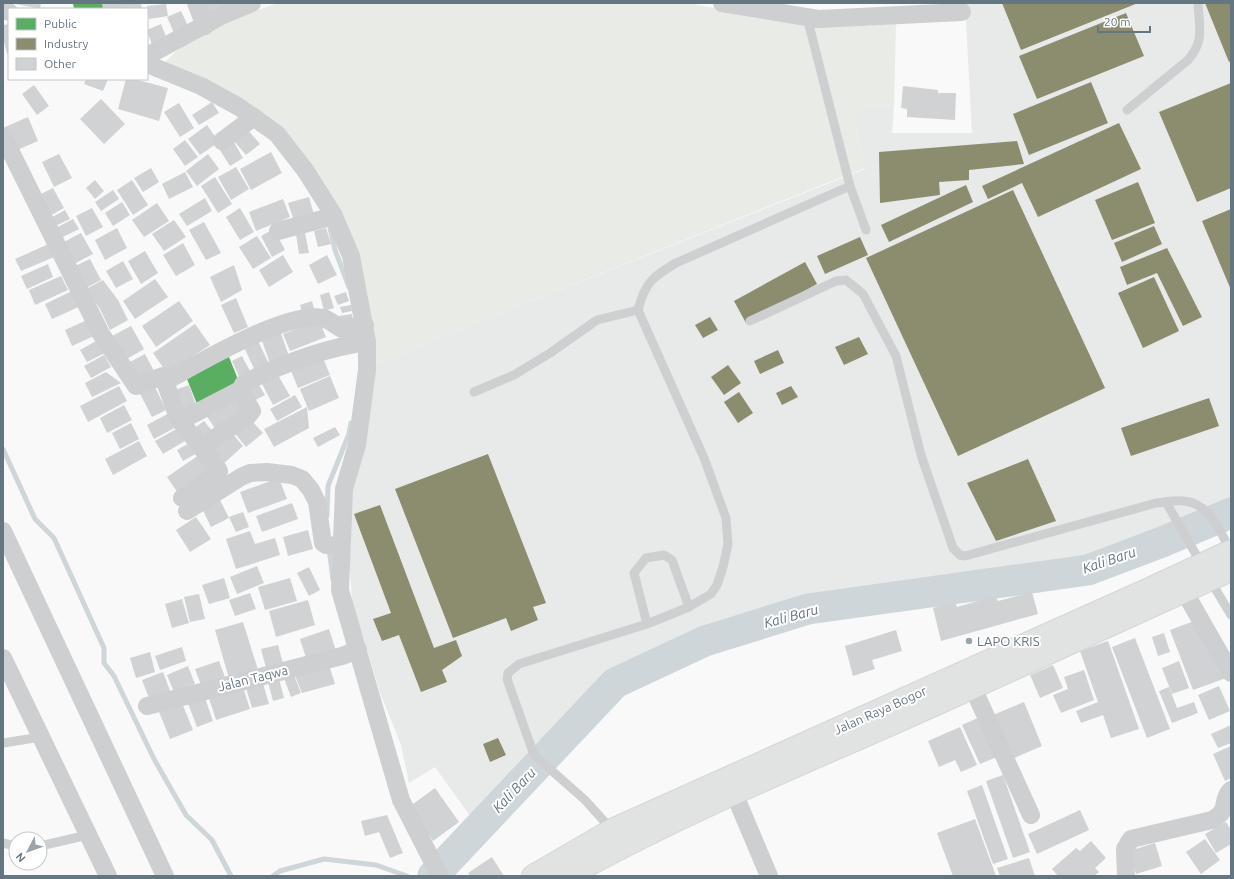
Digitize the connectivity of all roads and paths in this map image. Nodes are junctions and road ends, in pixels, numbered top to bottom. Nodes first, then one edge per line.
1 (196, 3) edge
2 (252, 3) edge
3 (723, 3) edge
4 (1198, 3) edge
5 (962, 12) dead end
6 (807, 17) junction
7 (206, 26) junction
8 (148, 55) edge
9 (148, 64) edge
10 (1127, 110) dead end
11 (250, 120) junction
12 (3, 136) edge
13 (222, 141) dead end
14 (850, 186) junction
15 (330, 218) junction
16 (278, 230) dead end
17 (866, 230) dead end
18 (638, 310) junction
19 (750, 321) dead end
20 (361, 334) junction
21 (166, 381) junction
22 (240, 390) junction
23 (474, 392) dead end
24 (180, 421) junction
25 (201, 447) junction
26 (1166, 502) junction
27 (3, 530) edge
28 (334, 546) junction
29 (1230, 553) edge
30 (1203, 567) junction
31 (1184, 591) junction
32 (688, 607) junction
33 (1231, 615) edge
34 (647, 624) junction
35 (351, 653) junction
36 (3, 658) edge
37 (1231, 673) edge
38 (8, 683) edge
39 (973, 688) junction
40 (146, 706) dead end
41 (41, 737) junction
42 (3, 743) edge
43 (1231, 790) edge
44 (734, 793) junction
45 (1031, 815) dead end
46 (612, 830) junction
47 (88, 835) junction
48 (48, 844) edge
49 (108, 876) edge
50 (165, 876) edge
51 (440, 876) edge
52 (533, 876) edge
53 (568, 876) edge
54 (769, 876) edge
55 (1126, 876) edge

1 - 7 street
2 - 7 street
3 - 6 street
4 - 10 lane
5 - 6 street
6 - 14 lane
7 - 8 street
9 - 11 street
11 - 13 street
11 - 15 street
12 - 21 street
14 - 17 lane
14 - 18 lane
15 - 16 street
15 - 20 street
18 - 23 lane
18 - 32 lane
19 - 26 lane
20 - 21 street
20 - 22 street
20 - 28 street
21 - 24 street
22 - 24 street
22 - 25 street
24 - 25 street
25 - 28 street
26 - 29 lane
26 - 30 lane
27 - 50 street
28 - 35 street
29 - 30 highway, Jalan Raya Bogor
30 - 31 highway, Jalan Raya Bogor
30 - 33 lane
30 - 46 highway, Jalan Raya Bogor
31 - 37 street
31 - 39 highway, Jalan Raya Bogor
32 - 34 lane
32 - 34 lane
34 - 46 lane
35 - 40 street, Jalan Taqwa
35 - 51 street
36 - 38 street
38 - 41 street
39 - 44 highway, Jalan Raya Bogor
39 - 45 street
41 - 42 lane
41 - 47 street
43 - 55 street
44 - 53 highway, Jalan Raya Bogor
44 - 54 street
46 - 52 highway, Jalan Raya Bogor
47 - 48 lane
47 - 49 street

